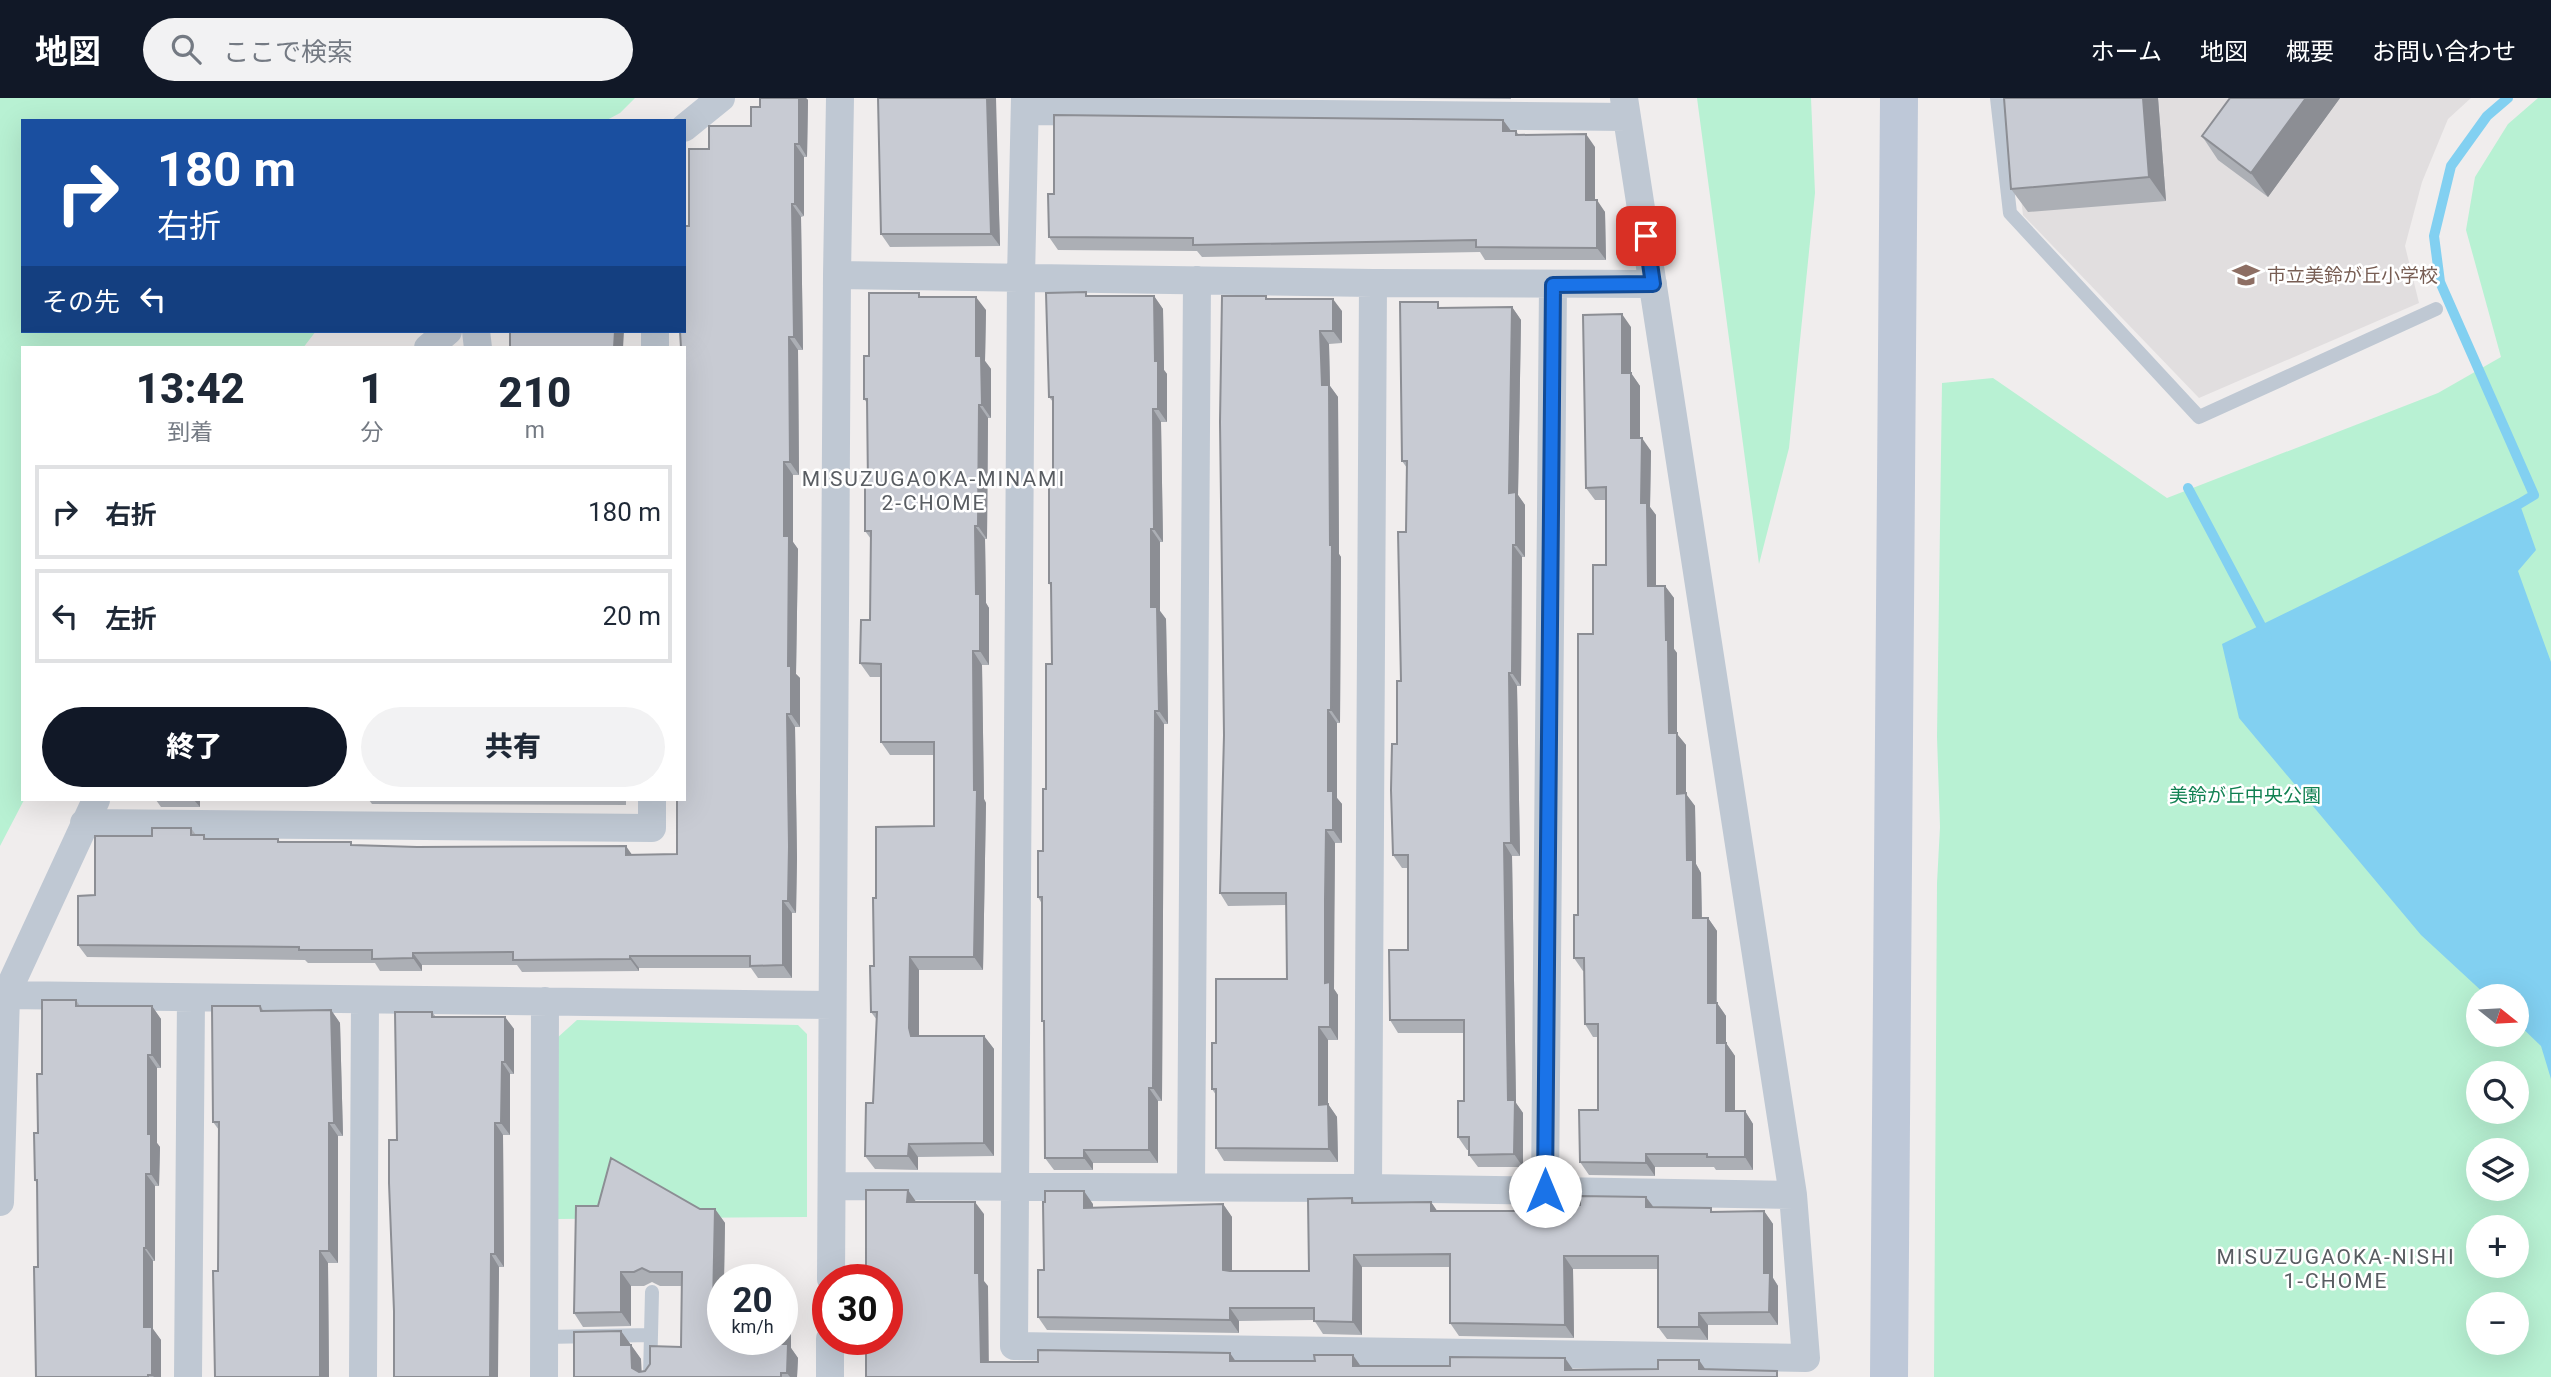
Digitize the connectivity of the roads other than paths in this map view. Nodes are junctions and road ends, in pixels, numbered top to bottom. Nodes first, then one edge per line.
1 (721, 98) edge
2 (840, 98) edge
3 (1899, 98) edge
4 (1997, 98) edge
5 (1025, 105) edge
6 (1626, 107) edge
7 (686, 126) edge
8 (836, 275) junction
9 (1021, 277) junction
10 (1197, 280) junction
11 (1373, 284) junction
12 (1653, 284) junction
13 (1553, 285) junction
14 (2436, 309) dead end
15 (446, 333) edge
16 (430, 346) edge
17 (652, 801) edge
18 (90, 812) edge
19 (6, 995) junction
20 (191, 998) junction
21 (365, 1000) junction
22 (545, 1001) junction
23 (832, 1005) junction
24 (832, 1186) junction
25 (1015, 1186) junction
26 (1191, 1186) junction
27 (1368, 1188) junction
28 (1545, 1191) junction
29 (1793, 1195) junction
30 (0, 1202) edge
31 (831, 1264) edge
32 (652, 1292) edge
33 (651, 1335) junction
34 (544, 1337) junction
35 (830, 1355) edge
36 (188, 1377) edge
37 (363, 1377) edge
38 (544, 1377) edge
39 (650, 1377) edge
40 (830, 1377) edge
41 (1889, 1377) edge

1 - 7 street
2 - 8 street
3 - 41 street
4 - 14 lane
5 - 6 street
5 - 9 street
6 - 12 street
8 - 9 street
8 - 23 street
9 - 10 street
9 - 25 street
10 - 11 street
10 - 26 street
11 - 13 street
11 - 27 street
12 - 13 street
12 - 29 street
13 - 28 street
15 - 16 street
17 - 18 street
18 - 19 street
19 - 20 street
19 - 30 street
20 - 21 street
20 - 36 street
21 - 22 street
21 - 37 street
22 - 23 street
22 - 34 street
23 - 24 street
24 - 25 street
24 - 31 street
25 - 26 street
25 - 29 street
26 - 27 street
27 - 28 street
28 - 29 street
32 - 33 lane
33 - 34 lane
33 - 39 lane
34 - 38 street
35 - 40 street

